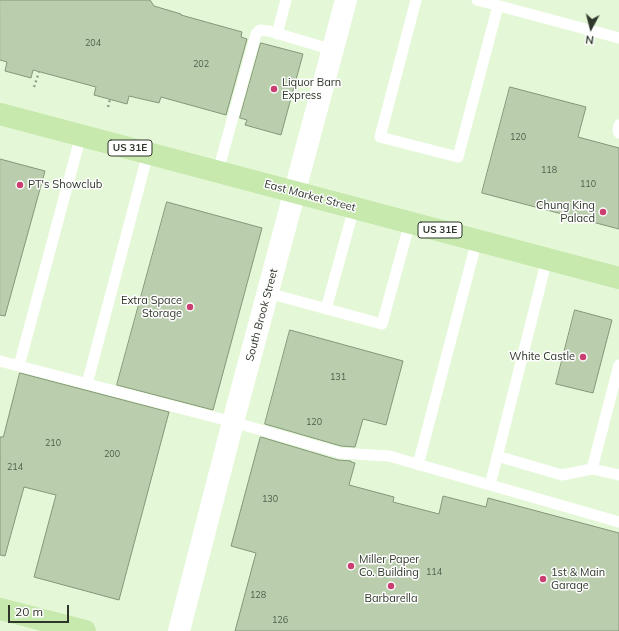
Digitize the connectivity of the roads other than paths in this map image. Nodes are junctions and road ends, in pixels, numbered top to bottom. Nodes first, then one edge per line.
1 (286, 0) edge
2 (346, 0) edge
3 (416, 0) edge
4 (478, 0) edge
5 (498, 6) junction
6 (277, 34) junction
7 (619, 38) edge
8 (333, 50) junction
9 (0, 114) edge
10 (619, 125) edge
11 (619, 133) edge
12 (81, 135) junction
13 (148, 153) junction
14 (218, 171) junction
15 (295, 192) junction
16 (354, 208) junction
17 (410, 222) junction
18 (477, 240) junction
19 (547, 259) junction
20 (619, 278) edge
21 (268, 293) junction
22 (326, 309) junction
23 (0, 361) edge
24 (619, 365) edge
25 (19, 366) junction
26 (87, 384) junction
27 (233, 422) junction
28 (497, 456) junction
29 (418, 465) junction
30 (592, 469) junction
31 (619, 475) edge
32 (490, 485) junction
33 (619, 522) edge
34 (0, 608) edge
35 (85, 631) edge
36 (179, 631) edge

1 - 6 lane
2 - 8 street, South Brook Street
3 - 5 lane
4 - 5 lane
5 - 7 lane
6 - 8 lane
6 - 14 lane
8 - 15 street, South Brook Street
9 - 12 main road, East Market Street / US 31E
10 - 11 lane
12 - 13 main road, East Market Street / US 31E
12 - 25 lane
13 - 14 main road, East Market Street / US 31E
13 - 26 lane
14 - 15 main road, East Market Street / US 31E
15 - 16 main road, East Market Street / US 31E
15 - 21 street, South Brook Street
16 - 17 main road, East Market Street / US 31E
16 - 22 lane
17 - 18 main road, East Market Street / US 31E
17 - 22 lane
18 - 19 main road, East Market Street / US 31E
18 - 29 lane
19 - 20 main road, East Market Street / US 31E
19 - 28 lane
21 - 22 lane
21 - 27 street, South Brook Street
23 - 25 lane
24 - 30 lane
25 - 26 lane
26 - 27 lane
27 - 29 lane
27 - 36 street, South Brook Street
28 - 30 lane
28 - 32 lane
29 - 32 lane
30 - 31 lane
32 - 33 lane
34 - 35 main road

